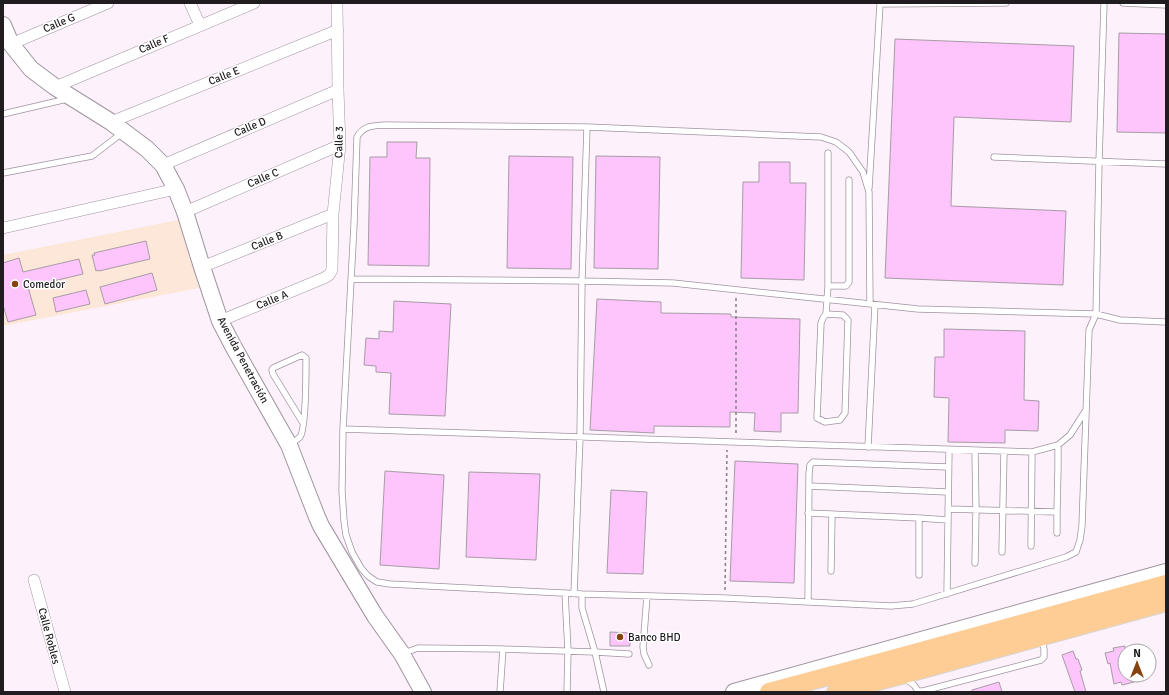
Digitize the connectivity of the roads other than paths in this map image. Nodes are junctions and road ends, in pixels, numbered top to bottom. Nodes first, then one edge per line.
1 (108, 3) edge
2 (190, 3) edge
3 (254, 3) edge
4 (337, 3) edge
5 (1006, 3) edge
6 (1104, 3) edge
7 (1123, 3) edge
8 (1166, 5) edge
9 (3, 25) edge
10 (200, 25) junction
11 (338, 30) junction
12 (11, 44) junction
13 (55, 87) junction
14 (338, 90) junction
15 (73, 98) junction
16 (3, 114) edge
17 (111, 122) junction
18 (587, 127) junction
19 (124, 132) junction
20 (340, 145) junction
21 (828, 153) dead end
22 (994, 157) dead end
23 (1099, 162) junction
24 (1166, 164) edge
25 (162, 165) junction
26 (3, 173) edge
27 (849, 180) dead end
28 (176, 189) junction
29 (869, 192) junction
30 (185, 212) junction
31 (333, 214) junction
32 (3, 228) edge
33 (202, 268) junction
34 (324, 278) joint
35 (352, 279) junction
36 (582, 281) junction
37 (828, 286) junction
38 (827, 300) junction
39 (872, 304) junction
40 (826, 314) junction
41 (1096, 314) junction
42 (220, 321) junction
43 (1166, 322) edge
44 (1086, 410) junction
45 (303, 423) junction
46 (343, 429) junction
47 (580, 437) junction
48 (289, 445) junction
49 (1058, 445) junction
50 (868, 447) junction
51 (949, 450) junction
52 (976, 451) junction
53 (1004, 452) junction
54 (1032, 452) junction
55 (948, 467) junction
56 (809, 486) junction
57 (948, 492) junction
58 (948, 509) junction
59 (976, 510) junction
60 (1003, 510) junction
61 (1032, 511) junction
62 (1056, 512) junction
63 (808, 513) junction
64 (832, 514) junction
65 (919, 518) junction
66 (948, 520) junction
67 (1056, 533) dead end
68 (1031, 546) dead end
69 (1002, 552) dead end
70 (975, 563) dead end
71 (831, 571) dead end
72 (1166, 572) edge
73 (919, 575) dead end
74 (34, 580) dead end
75 (1166, 584) edge
76 (565, 593) junction
77 (574, 594) junction
78 (582, 594) junction
79 (947, 594) junction
80 (647, 596) junction
81 (808, 602) junction
82 (1166, 602) edge
83 (1041, 636) junction
84 (503, 649) junction
85 (568, 651) junction
86 (595, 652) junction
87 (402, 654) junction
88 (629, 654) dead end
89 (649, 665) dead end
90 (901, 675) junction
91 (844, 691) edge
92 (65, 692) edge
93 (423, 692) edge
94 (500, 692) edge
95 (568, 692) edge
96 (604, 692) edge
97 (734, 692) edge
98 (769, 692) edge

1 - 12 street, Calle G
2 - 10 street
3 - 10 street, Calle F
4 - 11 street, Calle 3
5 - 29 lane
6 - 23 lane
7 - 8 lane
9 - 12 street, Avenida Penetración
10 - 13 street, Calle F
11 - 14 street, Calle 3
11 - 17 street, Calle E
12 - 13 street, Avenida Penetración
13 - 15 street, Avenida Penetración
14 - 20 street, Calle 3
14 - 25 street, Calle D
15 - 16 lane
15 - 17 street, Avenida Penetración
17 - 19 street, Avenida Penetración
18 - 29 lane
18 - 35 lane
18 - 36 lane
19 - 25 street, Avenida Penetración
19 - 26 lane
20 - 30 street, Calle C
20 - 31 street, Calle 3
21 - 37 lane
22 - 23 lane
23 - 24 lane
23 - 41 lane
25 - 28 street, Avenida Penetración
27 - 37 lane
28 - 30 street, Avenida Penetración
28 - 32 street
29 - 39 lane
30 - 33 street, Avenida Penetración
31 - 33 street, Calle B
31 - 34 street, Calle 3
33 - 42 street, Avenida Penetración
34 - 42 street, Calle A
35 - 36 lane
35 - 46 lane
36 - 38 lane
36 - 47 lane
37 - 38 lane
38 - 39 lane
38 - 40 lane
39 - 41 lane
39 - 50 lane
40 - 40 lane
41 - 43 lane
41 - 44 lane
42 - 48 street, Avenida Penetración
44 - 49 lane
44 - 79 lane
45 - 45 lane
45 - 48 lane
46 - 47 lane
46 - 76 lane
47 - 50 lane
47 - 77 lane
48 - 87 street, Avenida Penetración
49 - 54 lane
49 - 62 lane
50 - 51 lane
51 - 52 lane
51 - 55 lane
52 - 53 lane
52 - 59 lane
53 - 54 lane
53 - 60 lane
54 - 61 lane
55 - 56 lane
55 - 57 lane
56 - 57 lane
56 - 63 lane
57 - 58 lane
58 - 59 lane
58 - 66 lane
59 - 60 lane
59 - 70 lane
60 - 61 lane
60 - 69 lane
61 - 62 lane
61 - 68 lane
62 - 67 lane
63 - 64 lane
63 - 81 lane
64 - 65 lane
64 - 71 lane
65 - 66 lane
65 - 73 lane
66 - 79 lane
72 - 97 street
74 - 92 street, Calle Robles
75 - 98 main road
76 - 77 lane
76 - 85 lane
77 - 78 lane
78 - 80 lane
78 - 86 lane
79 - 81 lane
80 - 81 lane
80 - 89 lane
82 - 83 main road
83 - 90 main road
83 - 90 lane
84 - 85 lane
84 - 87 lane
84 - 94 lane
85 - 86 lane
85 - 95 lane
86 - 88 lane
86 - 96 lane
87 - 93 street, Avenida Penetración
90 - 91 main road

